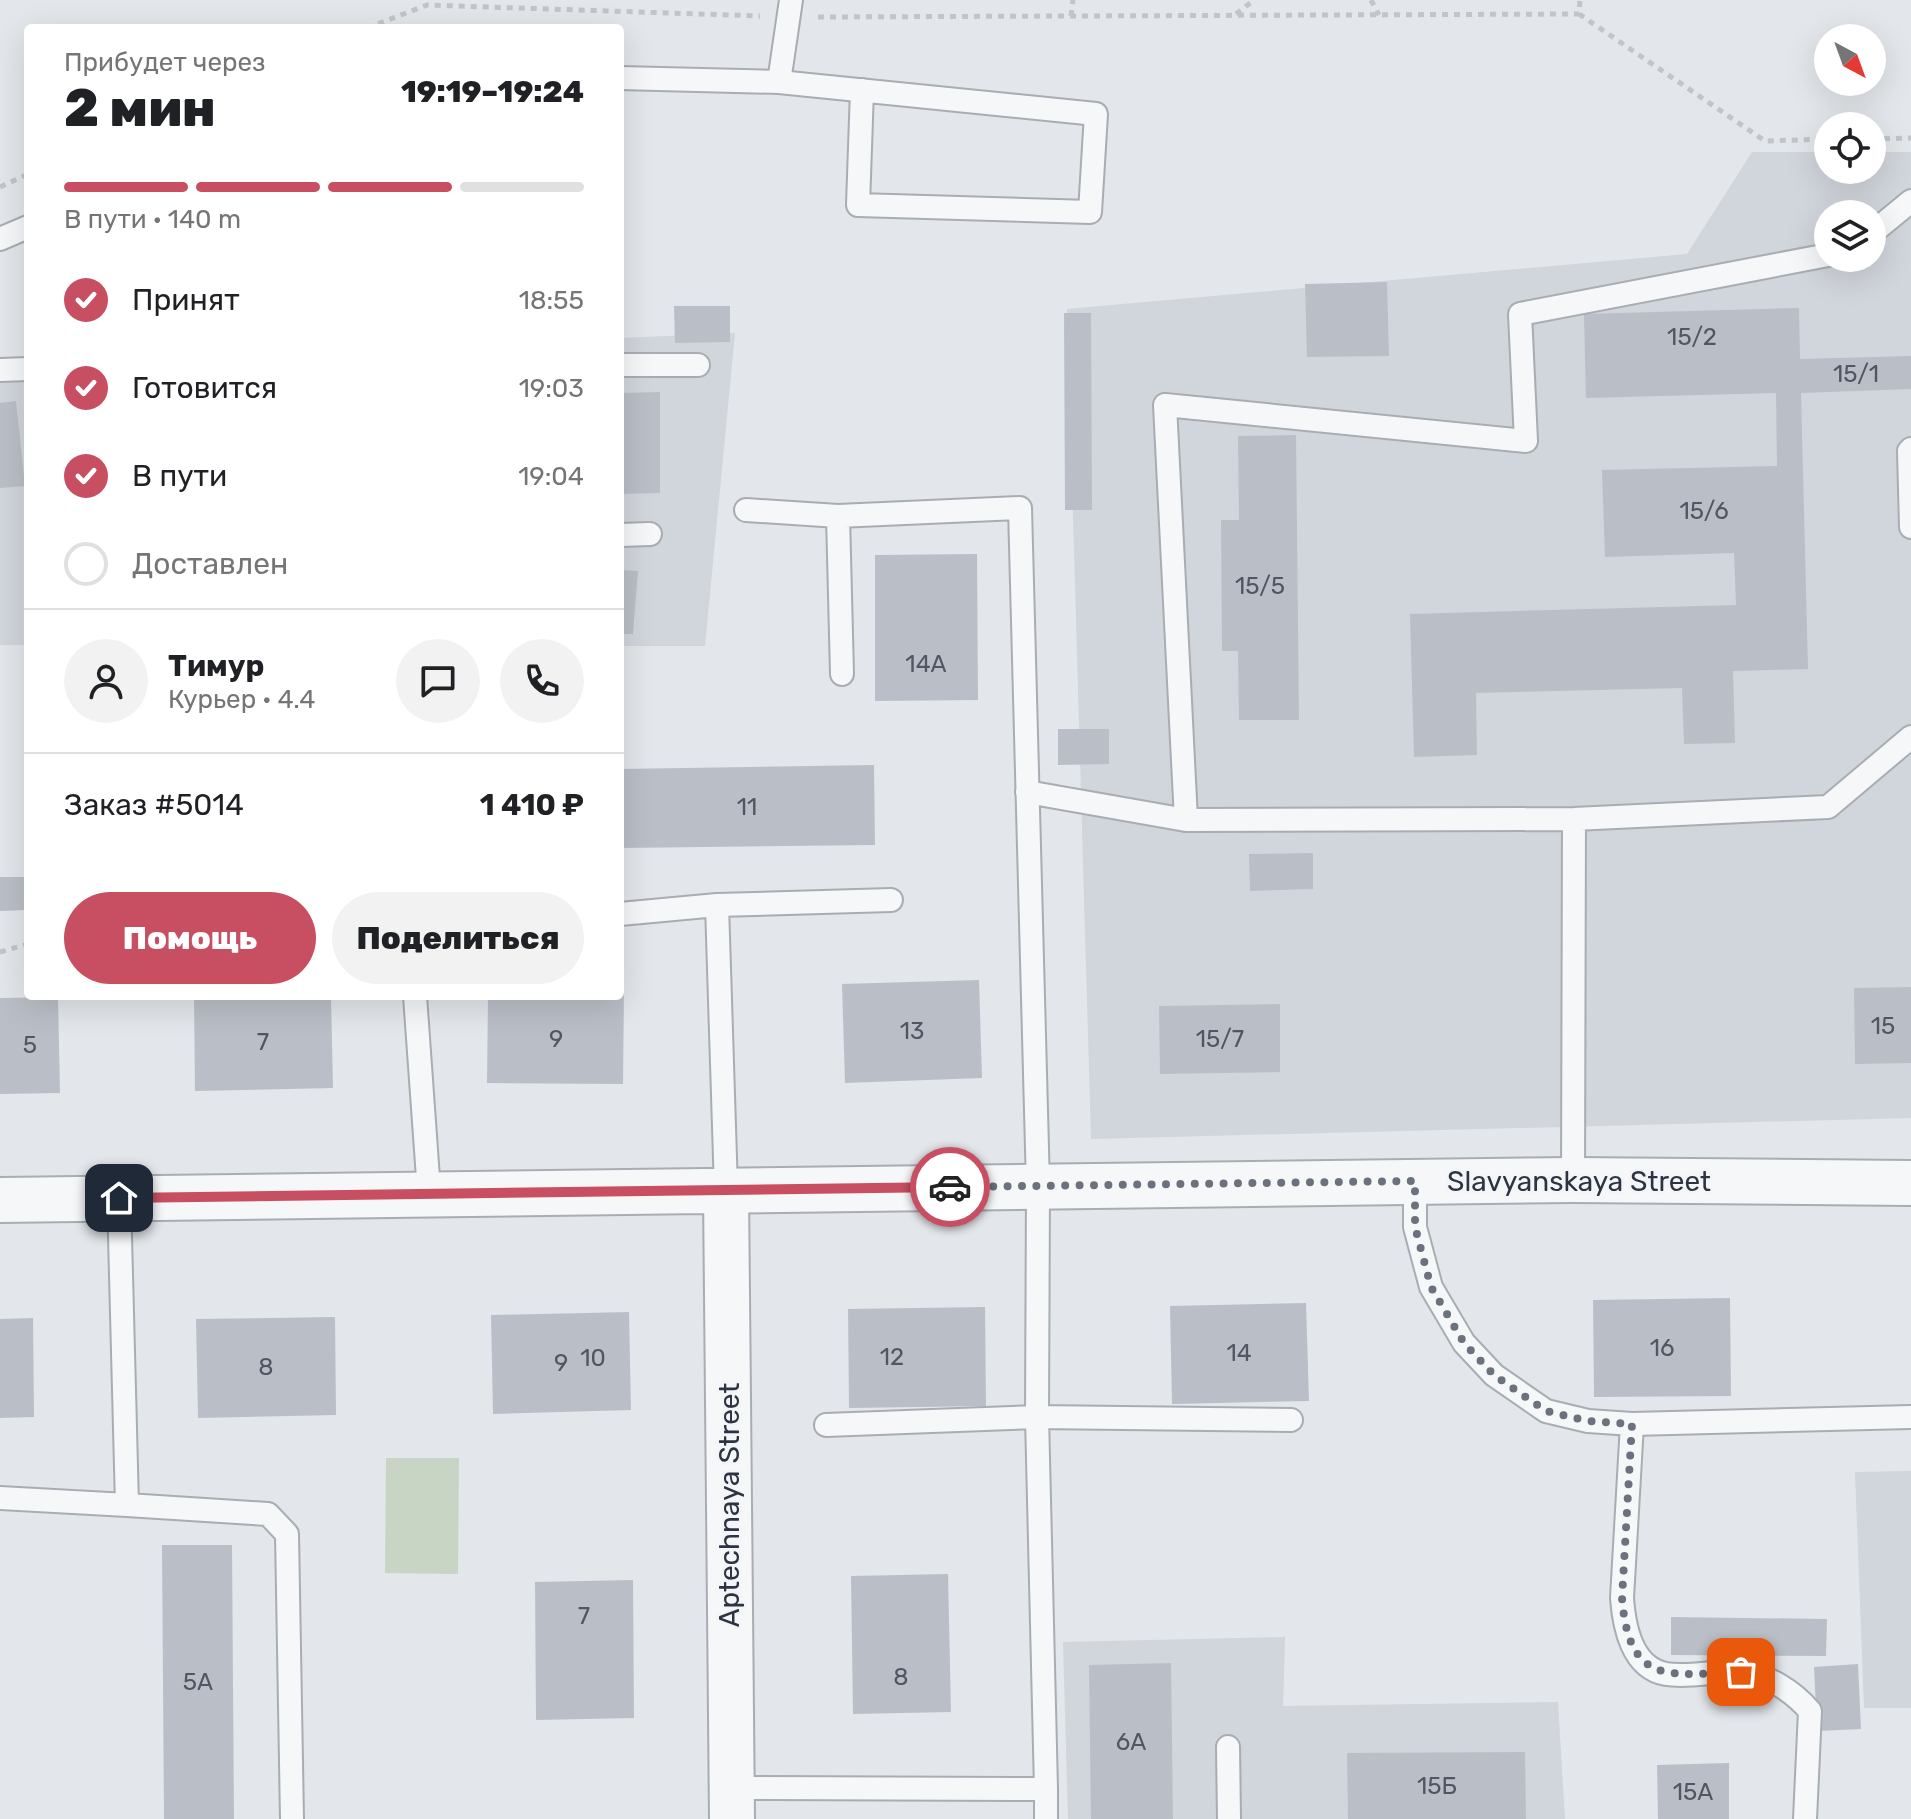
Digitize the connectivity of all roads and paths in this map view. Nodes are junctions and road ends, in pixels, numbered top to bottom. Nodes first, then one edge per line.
1 (1073, 0) edge
2 (1254, 0) edge
3 (1371, 0) edge
4 (1580, 0) edge
5 (789, 8) edge
6 (1579, 14) junction
7 (1379, 15) junction
8 (1071, 16) junction
9 (1234, 16) junction
10 (377, 24) edge
11 (624, 78) edge
12 (779, 82) junction
13 (862, 90) junction
14 (1911, 138) edge
15 (1814, 139) edge
16 (1886, 139) edge
17 (24, 176) edge
18 (0, 187) edge
19 (1911, 201) edge
20 (1886, 222) edge
21 (24, 229) edge
22 (0, 239) edge
23 (1814, 258) edge
24 (624, 365) edge
25 (698, 365) dead end
26 (24, 369) edge
27 (0, 370) edge
28 (1911, 449) edge
29 (746, 510) dead end
30 (838, 516) junction
31 (1911, 527) edge
32 (650, 534) dead end
33 (624, 535) edge
34 (842, 674) dead end
35 (1911, 737) edge
36 (1027, 792) junction
37 (1574, 819) junction
38 (1186, 820) junction
39 (891, 900) dead end
40 (717, 905) junction
41 (624, 914) edge
42 (24, 945) edge
43 (0, 952) edge
44 (415, 1000) edge
45 (1573, 1180) junction
46 (1415, 1181) junction
47 (1911, 1183) edge
48 (1038, 1186) junction
49 (726, 1190) junction
50 (429, 1192) junction
51 (119, 1198) junction
52 (0, 1200) edge
53 (1037, 1417) junction
54 (1911, 1417) edge
55 (1291, 1420) dead end
56 (1632, 1424) junction
57 (826, 1425) dead end
58 (0, 1498) edge
59 (127, 1505) junction
60 (1228, 1747) dead end
61 (1046, 1789) junction
62 (732, 1804) edge
63 (292, 1819) edge
64 (1046, 1819) edge
65 (1229, 1819) edge
66 (1805, 1819) edge

1 - 8 path
2 - 9 path
3 - 7 path
4 - 6 path
5 - 8 path
5 - 10 path
5 - 12 lane
6 - 7 path
6 - 15 path
7 - 9 path
8 - 9 path
11 - 12 lane
12 - 13 lane
13 - 13 lane
14 - 16 path
17 - 18 path
19 - 20 lane
21 - 22 lane
23 - 38 lane
24 - 25 lane
26 - 27 lane
28 - 31 lane
29 - 30 lane
30 - 34 lane
30 - 36 lane
32 - 33 lane
35 - 37 lane
36 - 38 lane
36 - 48 lane
37 - 38 lane
37 - 45 lane
39 - 40 lane
40 - 41 lane
40 - 49 lane
42 - 43 path
44 - 50 lane
45 - 46 street, Slavyanskaya Street
45 - 47 street, Slavyanskaya Street
46 - 48 street, Slavyanskaya Street
46 - 56 lane
48 - 49 street, Slavyanskaya Street
48 - 53 lane
49 - 50 street, Slavyanskaya Street
49 - 62 street, Aptechnaya Street
50 - 51 street, Slavyanskaya Street
51 - 52 street, Slavyanskaya Street
51 - 59 lane
53 - 55 lane
53 - 57 lane
53 - 61 lane
54 - 56 lane
56 - 66 lane
58 - 59 lane
59 - 63 lane
60 - 65 lane
61 - 62 lane
61 - 64 lane

